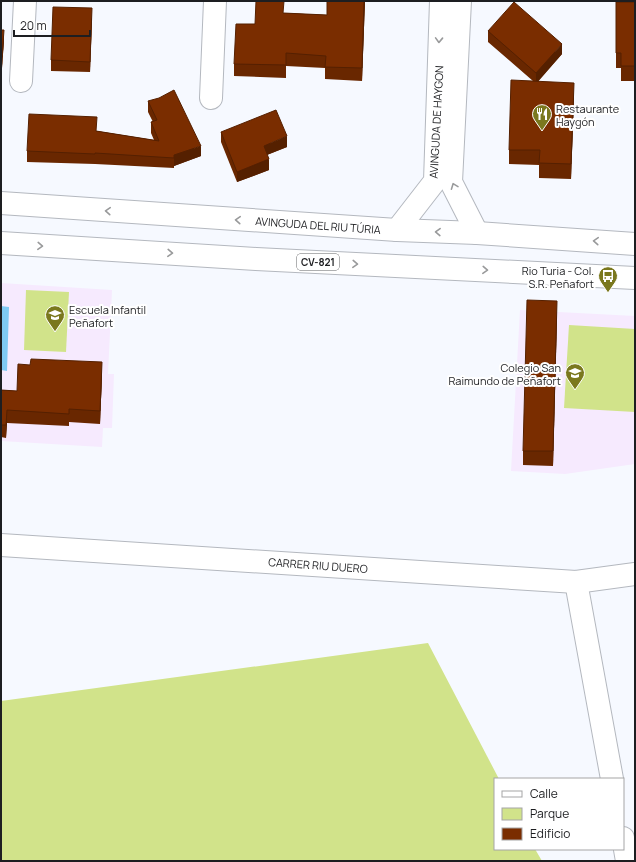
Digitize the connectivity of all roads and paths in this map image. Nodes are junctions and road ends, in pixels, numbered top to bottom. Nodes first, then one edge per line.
1 (26, 1) edge
2 (214, 1) edge
3 (441, 1) edge
4 (460, 1) edge
5 (21, 81) dead end
6 (211, 98) dead end
7 (1, 204) edge
8 (397, 230) junction
9 (477, 233) junction
10 (1, 243) edge
11 (635, 244) edge
12 (635, 278) edge
13 (1, 545) edge
14 (635, 574) edge
15 (576, 582) junction
16 (612, 778) edge
17 (624, 844) edge
18 (627, 861) edge

1 - 5 street
2 - 6 street
3 -> 8 street, AVINGUDA DE HAYGON
9 -> 4 street, AVINGUDA DE HAYGON
8 -> 7 street, AVINGUDA DEL RIU TÚRIA
9 -> 8 street, AVINGUDA DEL RIU TÚRIA
11 -> 9 street, AVINGUDA DEL RIU TÚRIA
10 -> 12 street, CV-821
13 - 15 street, CARRER RIU DUERO
14 - 15 street, CARRER RIU DUERO
15 - 16 street
17 - 18 street

